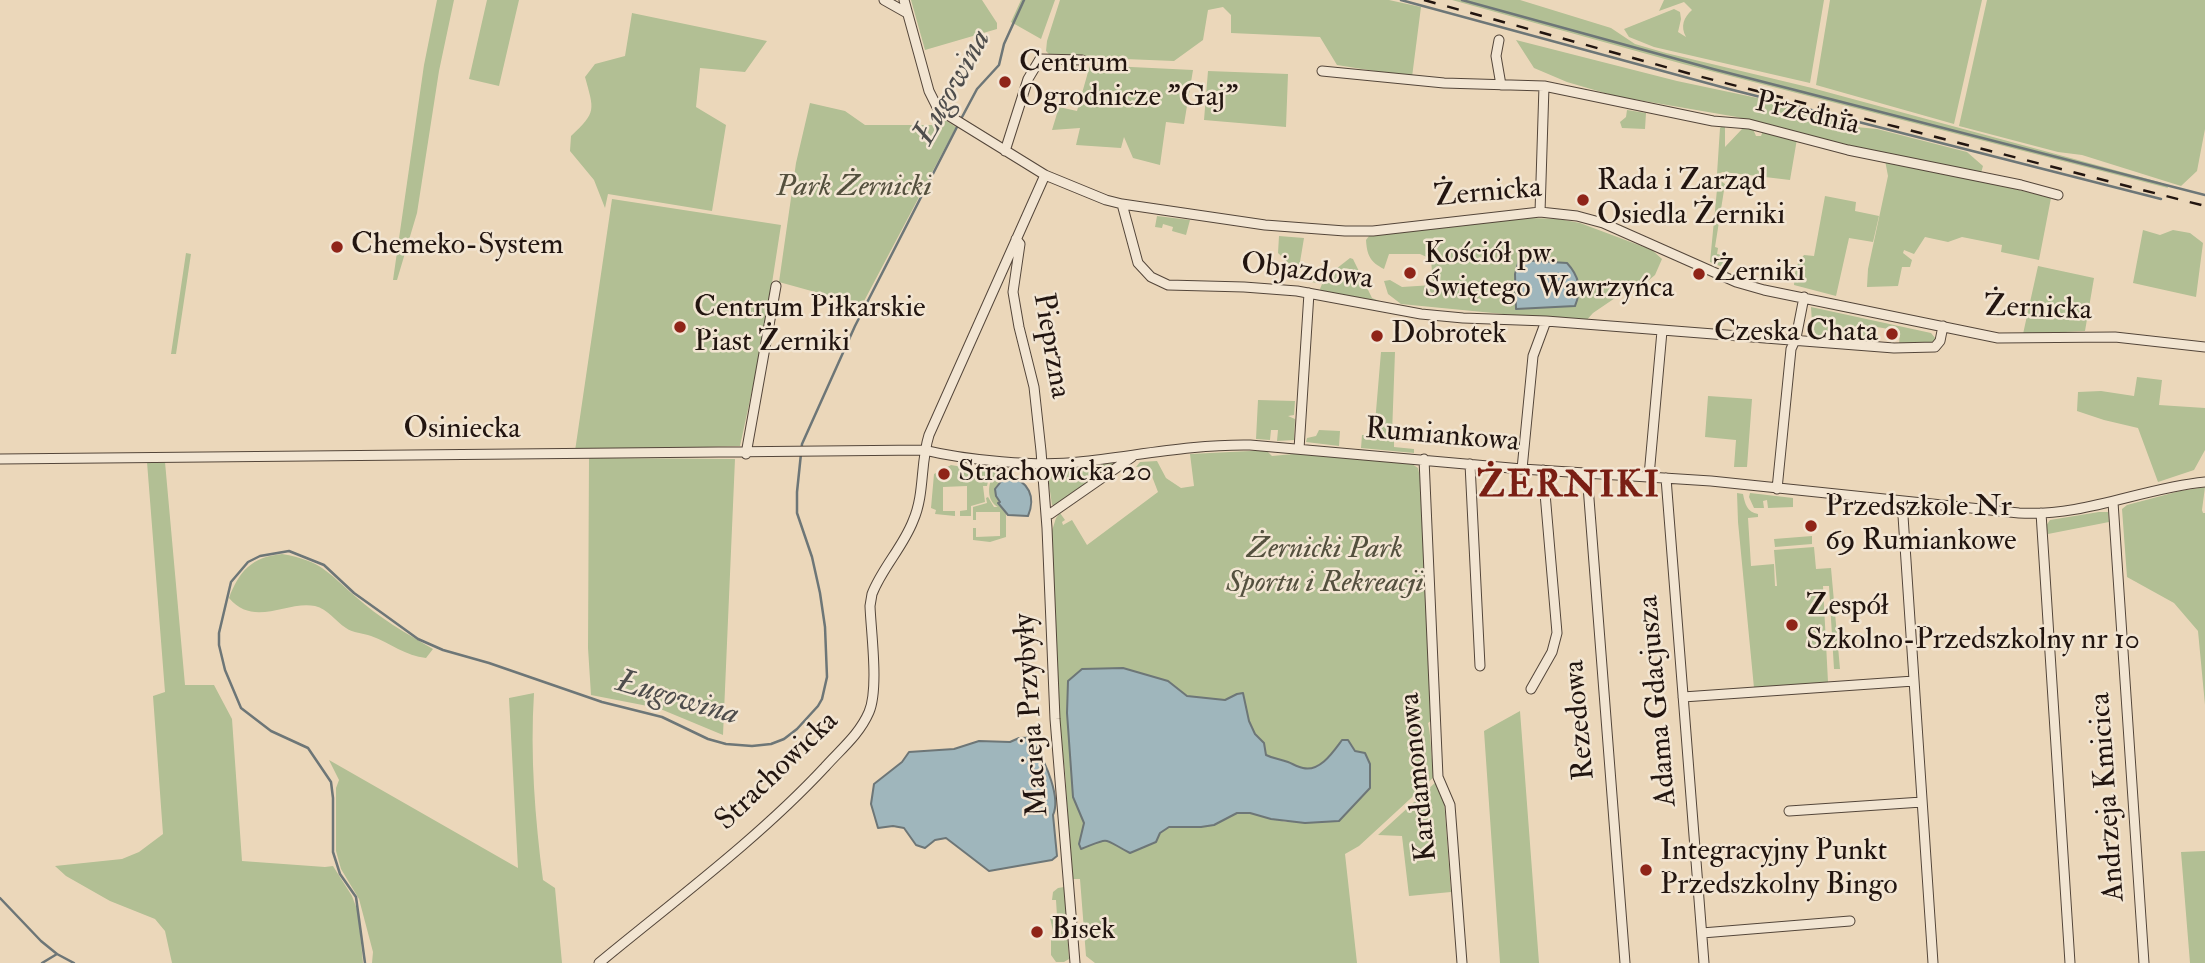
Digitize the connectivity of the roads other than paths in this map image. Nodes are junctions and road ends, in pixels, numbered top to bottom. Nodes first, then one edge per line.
1 (884, 0) edge
2 (904, 0) edge
3 (907, 13) junction
4 (1499, 40) dead end
5 (1082, 60) dead end
6 (1322, 71) dead end
7 (1501, 85) junction
8 (1544, 86) junction
9 (1005, 151) junction
10 (1045, 175) junction
11 (2058, 195) dead end
12 (1122, 204) junction
13 (1540, 212) junction
14 (1016, 239) junction
15 (776, 286) dead end
16 (1309, 293) junction
17 (1804, 297) junction
18 (1546, 321) junction
19 (1943, 326) junction
20 (1662, 331) junction
21 (1795, 340) junction
22 (2205, 347) edge
23 (1299, 449) junction
24 (924, 450) junction
25 (746, 454) junction
26 (1133, 457) junction
27 (0, 459) edge
28 (1424, 459) junction
29 (1041, 463) junction
30 (1470, 464) junction
31 (1522, 469) junction
32 (1543, 470) junction
33 (1587, 472) junction
34 (1650, 476) junction
35 (1666, 478) junction
36 (2205, 482) edge
37 (1777, 489) junction
38 (1902, 501) junction
39 (2113, 502) junction
40 (2041, 513) junction
41 (1046, 514) junction
42 (1480, 666) dead end
43 (1914, 681) junction
44 (1531, 689) dead end
45 (1683, 697) junction
46 (1922, 802) junction
47 (1789, 811) dead end
48 (1850, 921) dead end
49 (1702, 933) junction
50 (598, 963) edge
51 (1075, 963) edge
52 (1462, 963) edge
53 (1625, 963) edge
54 (1704, 963) edge
55 (1933, 963) edge
56 (2070, 963) edge
57 (2144, 963) edge

1 - 3 street
2 - 3 street, Żernicka
3 - 9 street, Żernicka
4 - 7 street
5 - 9 street
6 - 7 street, Przednia
7 - 8 street, Przednia
8 - 11 street, Przednia
8 - 13 street
9 - 10 street, Żernicka
10 - 12 street, Żernicka
10 - 14 street, Strachowicka
12 - 13 street, Żernicka
12 - 16 street, Objazdowa
13 - 17 street, Żernicka
14 - 24 street, Strachowicka
14 - 29 street, Pieprzna
15 - 25 street
16 - 18 street, Objazdowa
16 - 23 street
17 - 19 street, Żernicka
17 - 21 street
18 - 20 street, Objazdowa
18 - 31 street
19 - 21 street, Objazdowa
19 - 22 street, Żernicka
20 - 21 street, Objazdowa
20 - 34 street
21 - 37 street
23 - 26 street, Rumiankowa
23 - 28 street, Rumiankowa
24 - 25 street, Osiniecka
24 - 29 street, Rumiankowa
24 - 50 street, Strachowicka
25 - 27 street, Osiniecka
26 - 29 street, Rumiankowa
26 - 41 street, Rumiankowa
28 - 30 street, Rumiankowa
28 - 52 street, Kardamonowa
29 - 41 street, Macieja Przybyły
30 - 31 street, Rumiankowa
30 - 42 street
31 - 32 street, Rumiankowa
32 - 33 street, Rumiankowa
32 - 44 street
33 - 34 street, Rumiankowa
33 - 53 street, Rezedowa
34 - 35 street, Rumiankowa
35 - 37 street, Rumiankowa
35 - 45 street, Adama Gdacjusza
36 - 39 street, Rumiankowa
37 - 38 street, Rumiankowa
38 - 40 street, Rumiankowa
38 - 43 street
39 - 40 street, Rumiankowa
39 - 57 street, Andrzeja Kmicica
40 - 56 street
41 - 51 street, Macieja Przybyły
43 - 45 street
43 - 46 street
45 - 49 street, Adama Gdacjusza
46 - 47 street
46 - 55 street
48 - 49 street
49 - 54 street, Adama Gdacjusza

